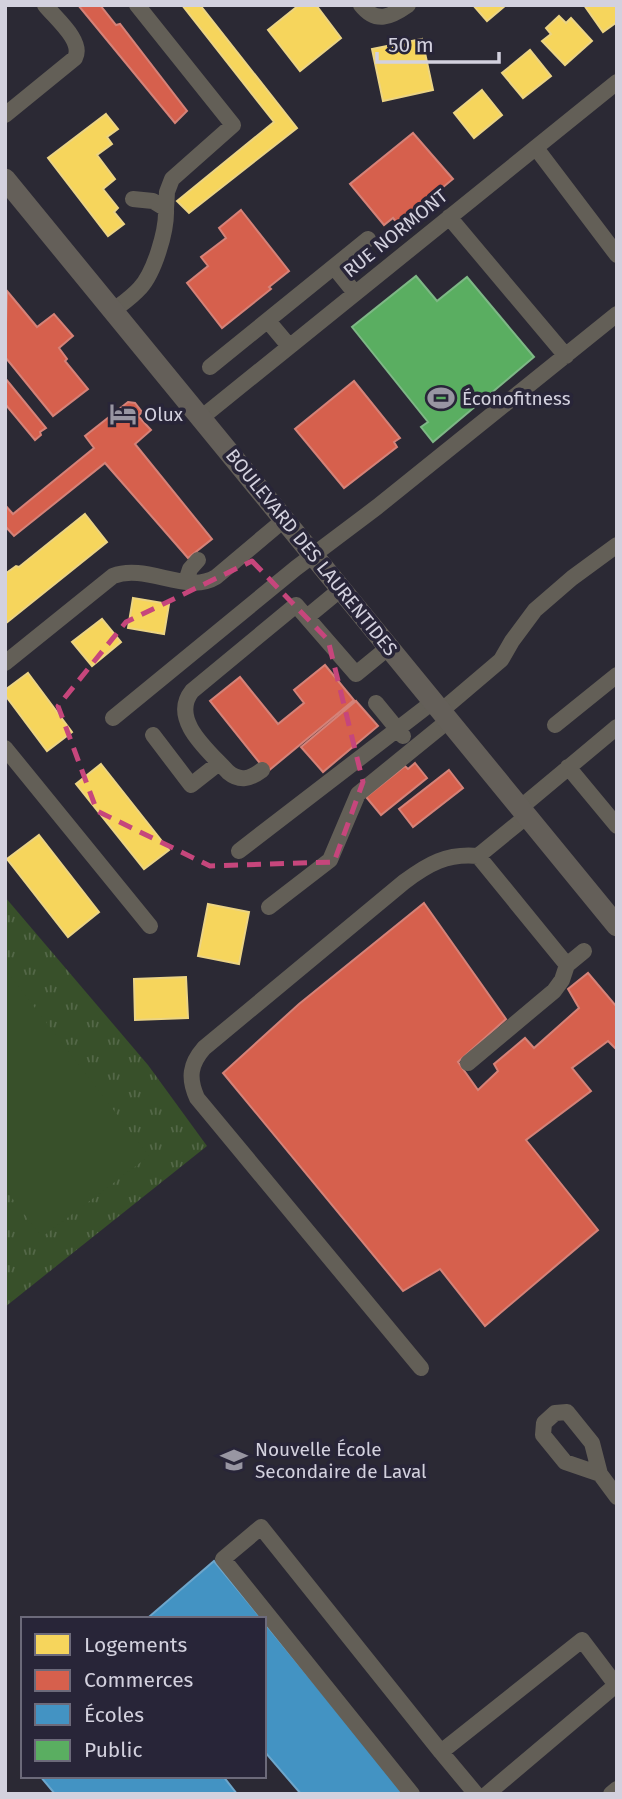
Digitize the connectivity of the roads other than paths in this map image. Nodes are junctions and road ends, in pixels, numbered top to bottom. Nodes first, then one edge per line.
1 (45, 5) edge
2 (137, 5) edge
3 (360, 5) edge
4 (408, 5) edge
5 (617, 82) edge
6 (5, 115) edge
7 (536, 148) junction
8 (5, 179) edge
9 (133, 199) dead end
10 (166, 209) junction
11 (449, 217) junction
12 (368, 239) dead end
13 (617, 255) edge
14 (334, 267) junction
15 (355, 293) junction
16 (114, 310) junction
17 (617, 314) edge
18 (268, 321) junction
19 (289, 346) junction
20 (565, 356) junction
21 (211, 367) dead end
22 (201, 418) junction
23 (285, 519) junction
24 (617, 545) edge
25 (313, 555) junction
26 (198, 560) dead end
27 (186, 581) junction
28 (341, 589) junction
29 (306, 617) junction
30 (389, 647) junction
31 (5, 663) edge
32 (617, 675) edge
33 (376, 703) dead end
34 (441, 711) junction
35 (113, 718) dead end
36 (555, 724) dead end
37 (617, 727) edge
38 (398, 730) junction
39 (153, 736) dead end
40 (5, 748) edge
41 (414, 749) junction
42 (219, 763) junction
43 (568, 767) junction
44 (262, 770) dead end
45 (524, 812) junction
46 (617, 826) edge
47 (239, 851) dead end
48 (478, 856) junction
49 (269, 908) dead end
50 (150, 926) dead end
51 (617, 926) edge
52 (584, 951) dead end
53 (567, 965) junction
54 (468, 1063) dead end
55 (421, 1368) dead end
56 (600, 1474) dead end
57 (617, 1497) edge
58 (442, 1752) junction
59 (617, 1788) edge
60 (412, 1794) edge
61 (476, 1794) edge
62 (486, 1794) edge
63 (611, 1794) edge

1 - 6 street
2 - 10 street
3 - 4 street
5 - 7 street, RUE NORMONT
7 - 11 street, RUE NORMONT
7 - 13 street
8 - 16 main road, BOULEVARD DES LAURENTIDES
9 - 10 street
10 - 16 street
11 - 15 street, RUE NORMONT
11 - 20 street
12 - 14 street
14 - 15 street
14 - 18 street
15 - 19 street, RUE NORMONT
16 - 22 main road, BOULEVARD DES LAURENTIDES
17 - 20 street
18 - 19 street
18 - 21 street
19 - 22 street, RUE NORMONT
20 - 25 street
22 - 23 main road, BOULEVARD DES LAURENTIDES
23 - 25 main road, BOULEVARD DES LAURENTIDES
23 - 27 street
24 - 34 street
25 - 28 main road, BOULEVARD DES LAURENTIDES
25 - 35 street
26 - 27 street
27 - 31 street
28 - 29 street
28 - 30 main road, BOULEVARD DES LAURENTIDES
29 - 30 street
29 - 42 street
30 - 34 main road, BOULEVARD DES LAURENTIDES
32 - 36 street
33 - 38 street
34 - 38 street
34 - 41 street
34 - 45 main road, BOULEVARD DES LAURENTIDES
37 - 43 street
38 - 41 street
38 - 47 street
39 - 42 street
40 - 50 street
41 - 49 street
42 - 44 street
43 - 45 street
43 - 46 street
45 - 48 street
45 - 51 main road, BOULEVARD DES LAURENTIDES
48 - 53 street
48 - 55 street
52 - 53 street
53 - 54 street
56 - 57 street
58 - 60 street
58 - 61 street
58 - 62 street
59 - 63 street

